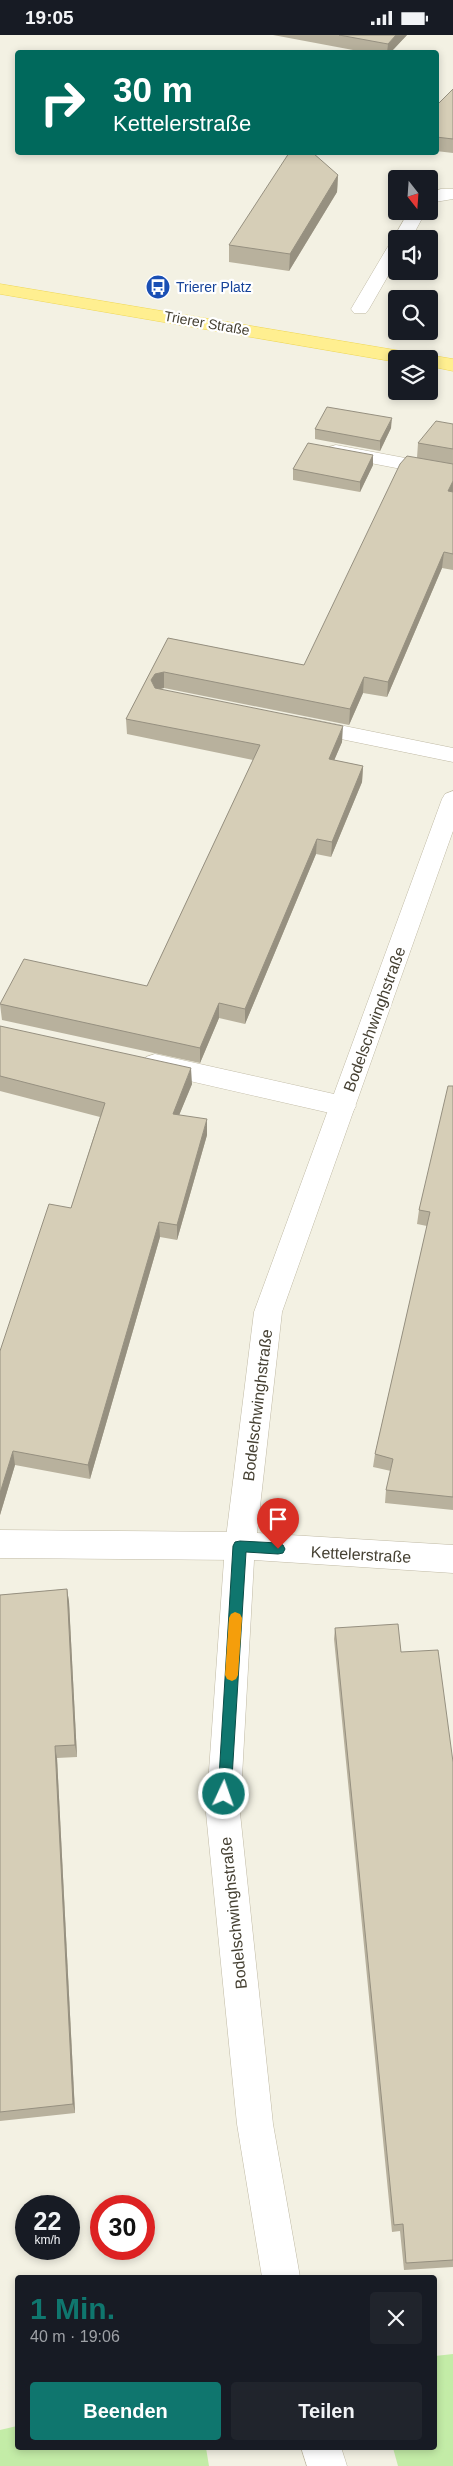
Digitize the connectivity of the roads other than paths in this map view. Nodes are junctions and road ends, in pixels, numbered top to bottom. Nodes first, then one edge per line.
1 (453, 194) edge
2 (438, 195) edge
3 (388, 262) edge
4 (0, 289) edge
5 (360, 309) dead end
6 (388, 355) edge
7 (438, 362) edge
8 (453, 365) edge
9 (319, 448) edge
10 (453, 473) edge
11 (289, 722) edge
12 (453, 755) edge
13 (453, 799) edge
14 (133, 1059) edge
15 (343, 1106) junction
16 (0, 1544) edge
17 (240, 1546) junction
18 (453, 1559) edge
19 (281, 2275) edge
20 (322, 2450) edge
21 (327, 2466) edge

1 - 2 street
3 - 5 street
4 - 6 main road, Trierer Straße
7 - 8 main road
9 - 10 street
11 - 12 street
13 - 15 street, Bodelschwinghstraße
14 - 15 street
15 - 17 street, Bodelschwinghstraße
16 - 17 street, Kettelerstraße
17 - 18 street, Kettelerstraße
17 - 19 street, Bodelschwinghstraße
20 - 21 street

